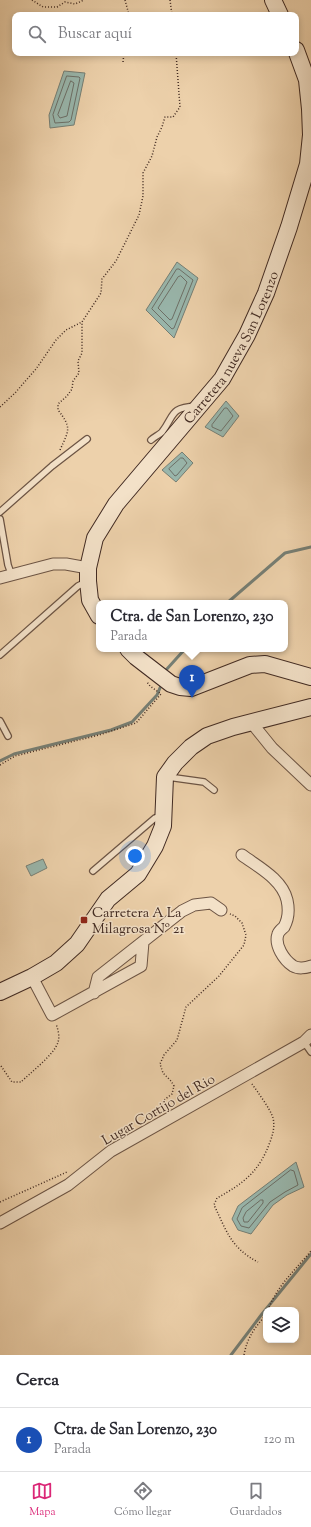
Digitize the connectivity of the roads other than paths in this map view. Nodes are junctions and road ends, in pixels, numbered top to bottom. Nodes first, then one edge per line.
1 (273, 0) edge
2 (279, 12) edge
3 (298, 56) edge
4 (200, 405) junction
5 (87, 439) dead end
6 (151, 440) dead end
7 (0, 512) edge
8 (0, 519) edge
9 (88, 574) junction
10 (12, 576) junction
11 (0, 578) edge
12 (96, 611) edge
13 (131, 652) edge
14 (0, 655) edge
15 (311, 677) edge
16 (311, 707) edge
17 (0, 721) edge
18 (251, 722) junction
19 (8, 736) dead end
20 (166, 777) junction
21 (311, 785) edge
22 (214, 790) dead end
23 (164, 815) junction
24 (242, 855) dead end
25 (93, 870) dead end
26 (221, 910) road end
27 (143, 942) junction
28 (311, 966) edge
29 (32, 977) junction
30 (0, 992) edge
31 (94, 993) junction
32 (307, 1039) edge
33 (311, 1052) edge
34 (0, 1223) edge

1 - 2 street
3 - 4 street, Carretera nueva San Lorenzo
4 - 6 lane
4 - 9 street, Carretera nueva San Lorenzo
5 - 7 lane
8 - 10 lane
9 - 10 street
9 - 12 street, Carretera nueva San Lorenzo
9 - 14 lane
10 - 11 street
13 - 15 street
16 - 18 street
17 - 19 lane
18 - 20 street
18 - 21 street
20 - 22 lane
20 - 23 street
23 - 25 lane
23 - 29 street
24 - 28 street
26 - 27 street
27 - 31 street
27 - 31 street
29 - 30 street
29 - 31 street
32 - 33 lane
32 - 34 street, Lugar Cortijo del Rio

